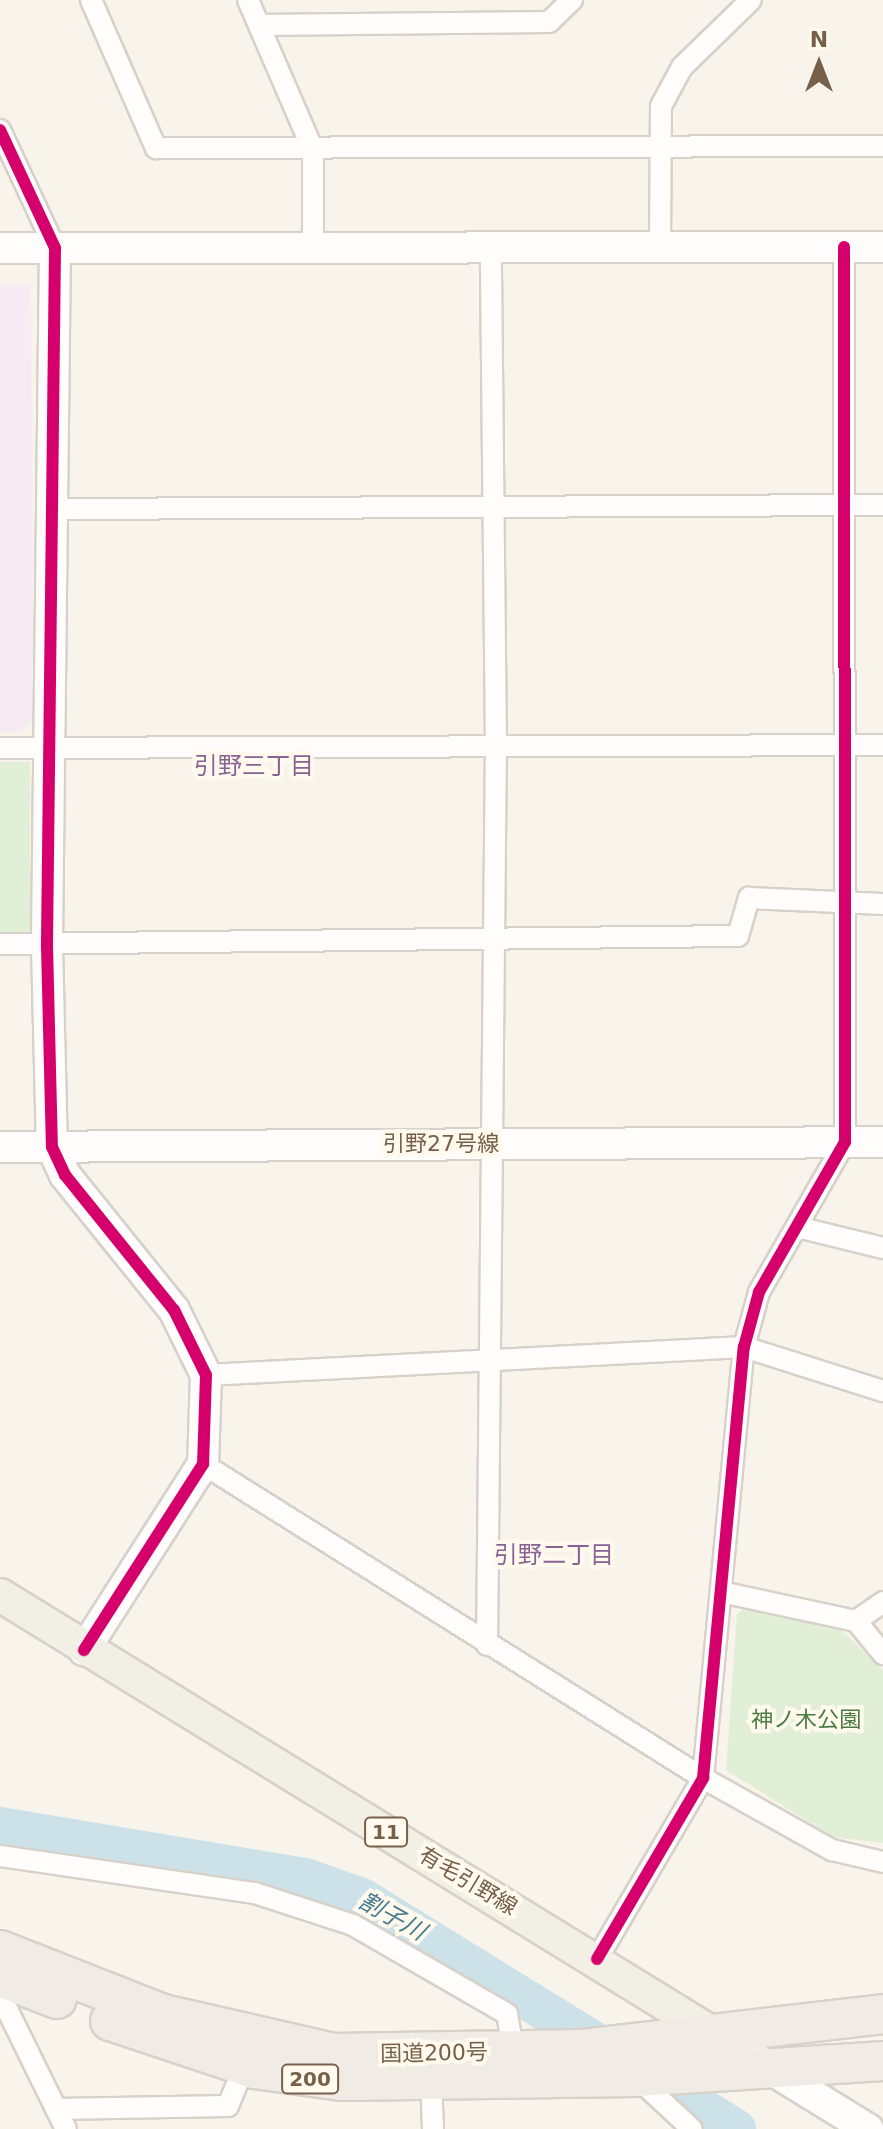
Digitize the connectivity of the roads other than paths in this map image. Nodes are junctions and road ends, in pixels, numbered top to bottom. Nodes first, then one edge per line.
1 (91, 0) edge
2 (248, 0) edge
3 (443, 0) edge
4 (572, 0) edge
5 (751, 0) edge
6 (443, 22) junction
7 (259, 25) junction
8 (0, 130) edge
9 (659, 146) junction
10 (883, 146) edge
11 (313, 150) junction
12 (660, 246) junction
13 (844, 247) junction
14 (883, 247) edge
15 (0, 248) edge
16 (55, 248) junction
17 (313, 248) junction
18 (491, 248) junction
19 (843, 505) junction
20 (883, 505) edge
21 (56, 509) junction
22 (494, 509) junction
23 (844, 745) junction
24 (883, 745) edge
25 (496, 747) junction
26 (0, 748) edge
27 (48, 749) junction
28 (842, 904) junction
29 (883, 904) edge
30 (490, 938) junction
31 (0, 944) edge
32 (47, 946) junction
33 (845, 1142) junction
34 (883, 1142) edge
35 (489, 1144) junction
36 (0, 1147) edge
37 (52, 1147) junction
38 (797, 1227) junction
39 (883, 1248) edge
40 (744, 1347) junction
41 (490, 1361) junction
42 (206, 1375) junction
43 (883, 1391) edge
44 (203, 1464) junction
45 (721, 1592) junction
46 (0, 1595) edge
47 (883, 1602) edge
48 (856, 1621) junction
49 (487, 1645) junction
50 (84, 1650) junction
51 (883, 1654) edge
52 (703, 1778) junction
53 (0, 1856) edge
54 (883, 1862) edge
55 (0, 1950) edge
56 (597, 1959) junction
57 (0, 1977) edge
58 (0, 1995) edge
59 (883, 2014) edge
60 (694, 2035) junction
61 (514, 2052) junction
62 (883, 2061) edge
63 (244, 2067) junction
64 (772, 2070) junction
65 (636, 2077) junction
66 (431, 2081) junction
67 (56, 2109) junction
68 (66, 2129) edge
69 (433, 2129) edge
70 (692, 2129) edge
71 (868, 2129) edge

1 - 11 street
2 - 7 street
3 - 6 street
4 - 6 street
5 - 9 street
6 - 7 street
7 - 11 street
8 - 16 street
9 - 10 street
9 - 11 street
9 - 12 street
11 - 17 street
12 - 13 street
12 - 18 street
13 - 14 street
13 - 19 street
15 - 16 street
16 - 17 street
16 - 21 street
17 - 18 street
18 - 22 street
19 - 20 street
19 - 22 street
19 - 23 street
21 - 22 street
21 - 27 street
22 - 25 street
23 - 24 street
23 - 25 street
23 - 28 street
25 - 27 street
25 - 30 street
26 - 27 street
27 - 32 street
28 - 29 street
28 - 30 street
28 - 33 street
30 - 32 street
30 - 35 street
31 - 32 street
32 - 37 street
33 - 34 street, 引野27号線
33 - 35 street, 引野27号線
33 - 38 street
35 - 37 street, 引野27号線
35 - 41 street
36 - 37 street, 引野27号線
37 - 42 street
38 - 39 street
38 - 40 street
40 - 41 street
40 - 43 street
40 - 45 street
41 - 42 street
41 - 49 street
42 - 44 street
44 - 49 street
44 - 50 street
45 - 48 street
45 - 52 street
46 - 50 main road, 有毛引野線 / 11
47 - 48 street
48 - 51 street
49 - 52 street
50 - 56 main road, 有毛引野線 / 11
52 - 54 street
52 - 56 street
53 - 61 street
55 - 61 highway, 国道200号 / 200
56 - 60 main road, 有毛引野線 / 11
57 - 63 highway, 国道200号 / 200
58 - 67 street
59 - 60 highway, 国道200号 / 200
60 - 61 highway, 国道200号 / 200
60 - 64 main road, 有毛引野線 / 11
62 - 64 highway, 国道200号 / 200
63 - 66 highway, 国道200号 / 200
63 - 67 street
64 - 65 highway, 国道200号 / 200
64 - 71 street
65 - 66 highway, 国道200号 / 200
65 - 70 street
66 - 69 street
67 - 68 street

